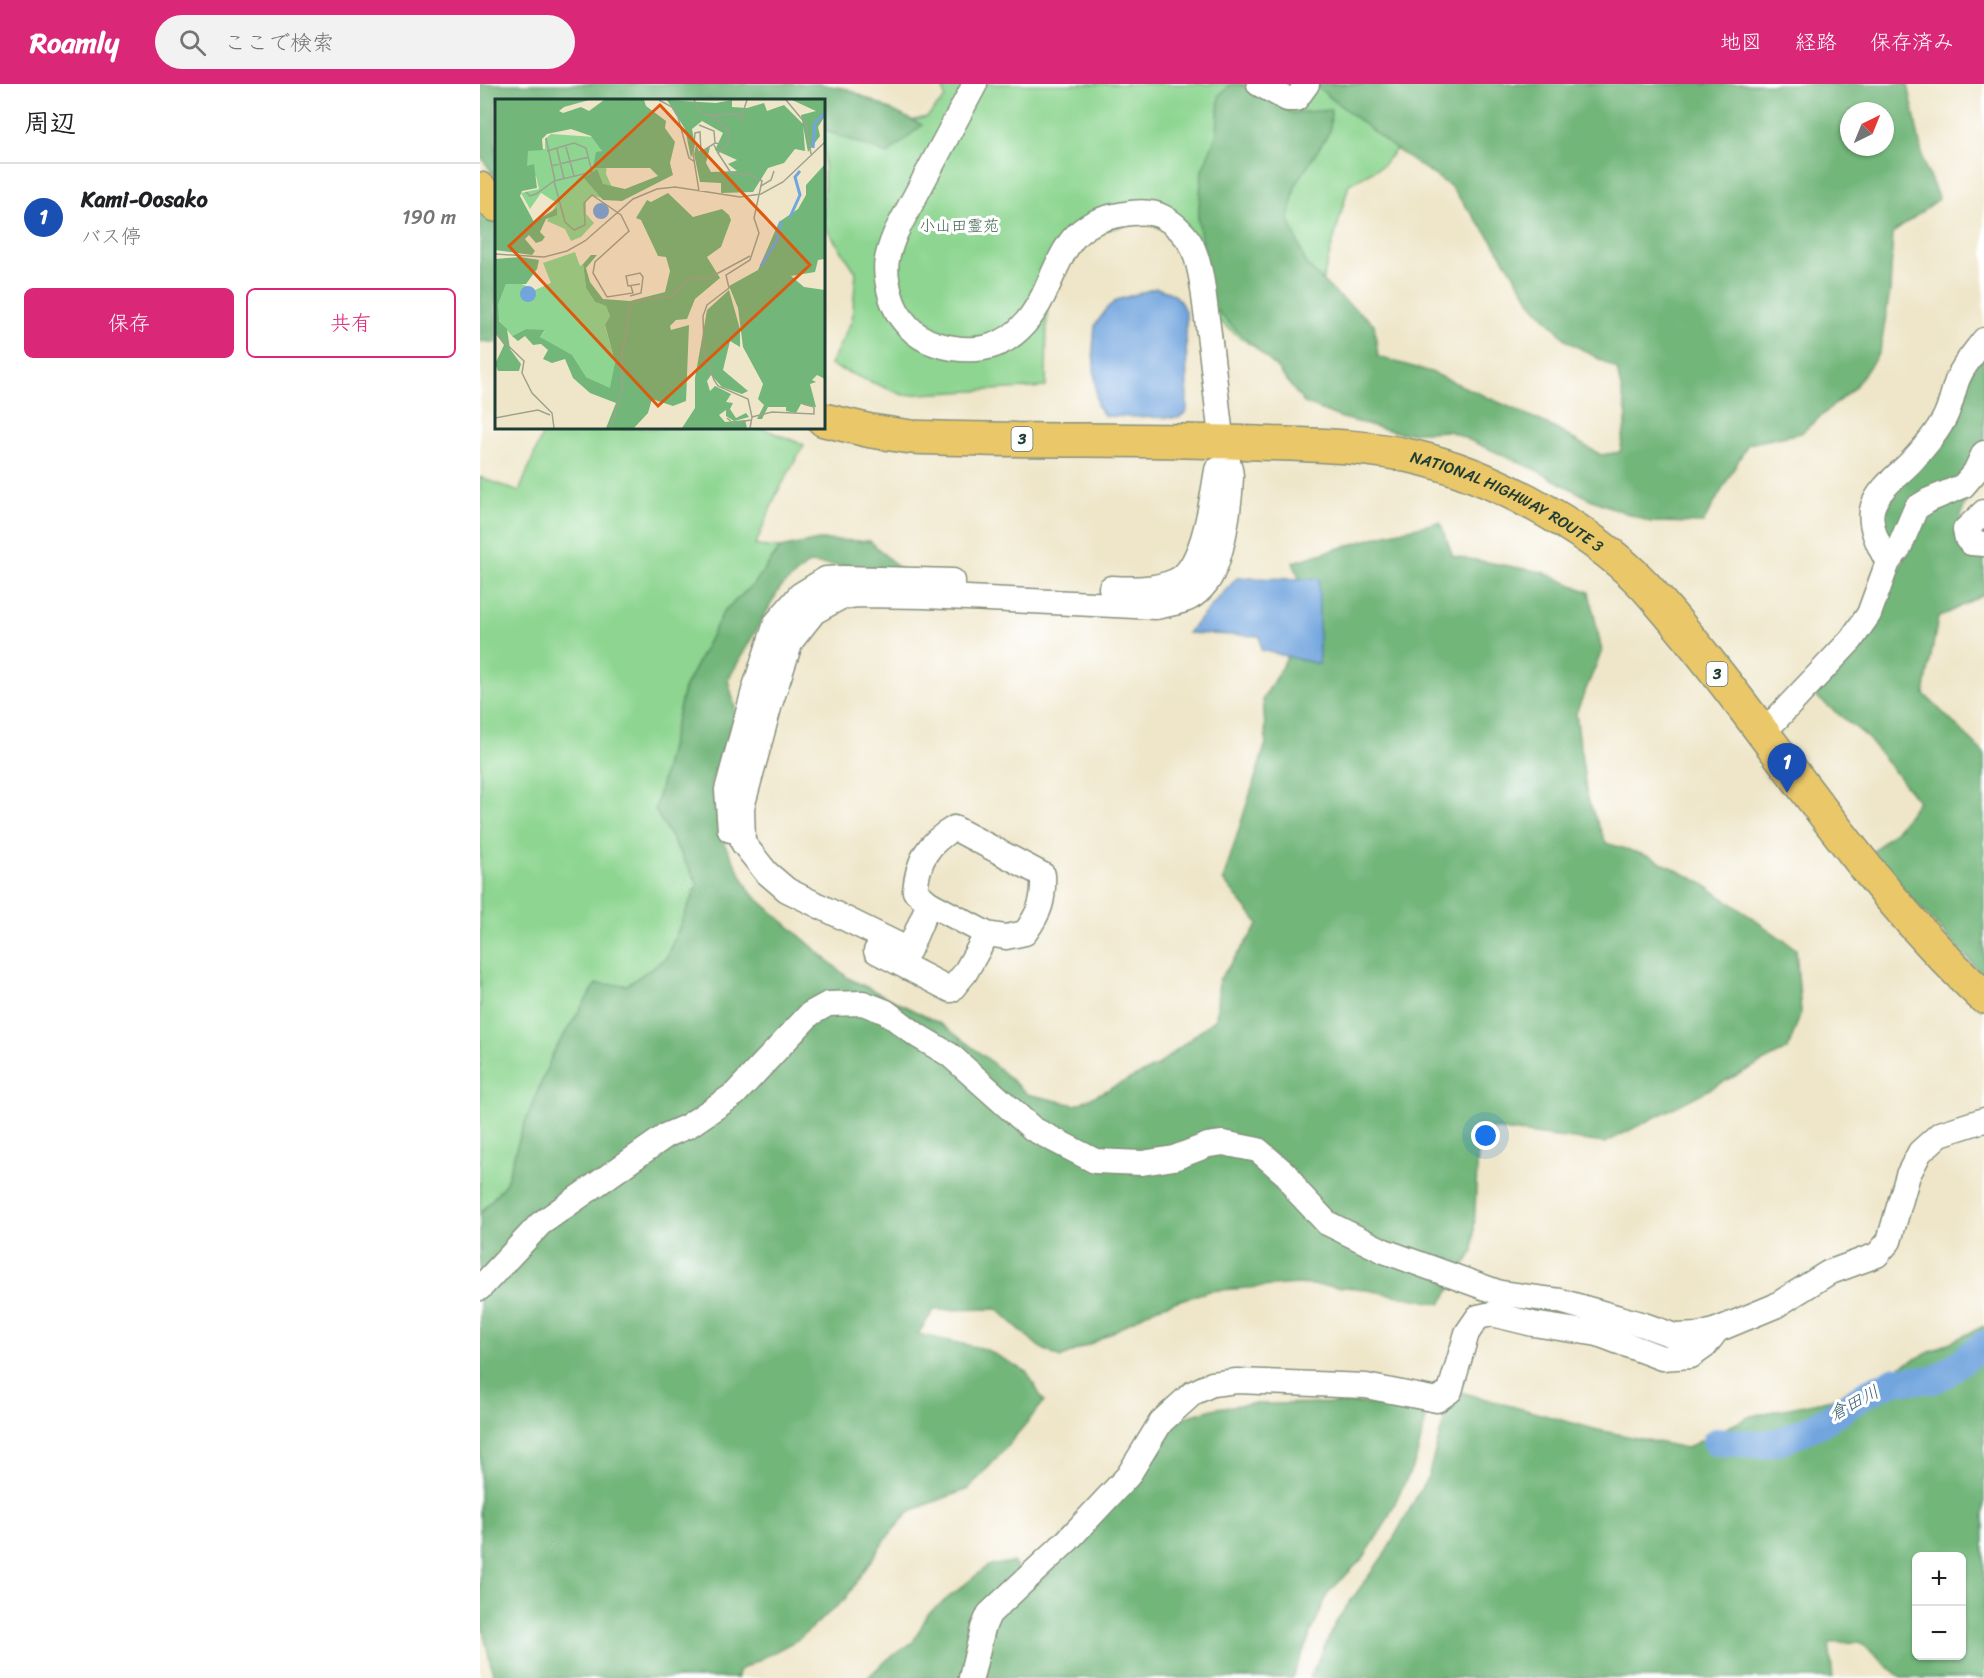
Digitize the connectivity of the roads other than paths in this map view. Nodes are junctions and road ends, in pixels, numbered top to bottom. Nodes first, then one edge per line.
1 (975, 84) edge
2 (1259, 84) edge
3 (1307, 84) edge
4 (480, 189) edge
5 (495, 204) edge
6 (1984, 340) edge
7 (825, 420) edge
8 (1222, 441) junction
9 (1983, 469) edge
10 (1984, 512) edge
11 (1974, 537) edge
12 (1888, 562) junction
13 (1763, 733) junction
14 (929, 903) junction
15 (987, 934) junction
16 (1984, 997) edge
17 (1984, 1120) edge
18 (480, 1288) edge
19 (1717, 1330) junction
20 (971, 1678) edge

1 - 8 street
2 - 3 street
4 - 5 highway
6 - 12 street
7 - 8 highway, NATIONAL HIGHWAY ROUTE 3 / 3
8 - 13 highway, NATIONAL HIGHWAY ROUTE 3 / 3
8 - 14 street
8 - 15 street
9 - 11 street
9 - 12 street
10 - 11 street
12 - 13 street
13 - 16 highway, NATIONAL HIGHWAY ROUTE 3 / 3
14 - 15 street
14 - 15 street
17 - 19 street
18 - 19 street
19 - 20 street

